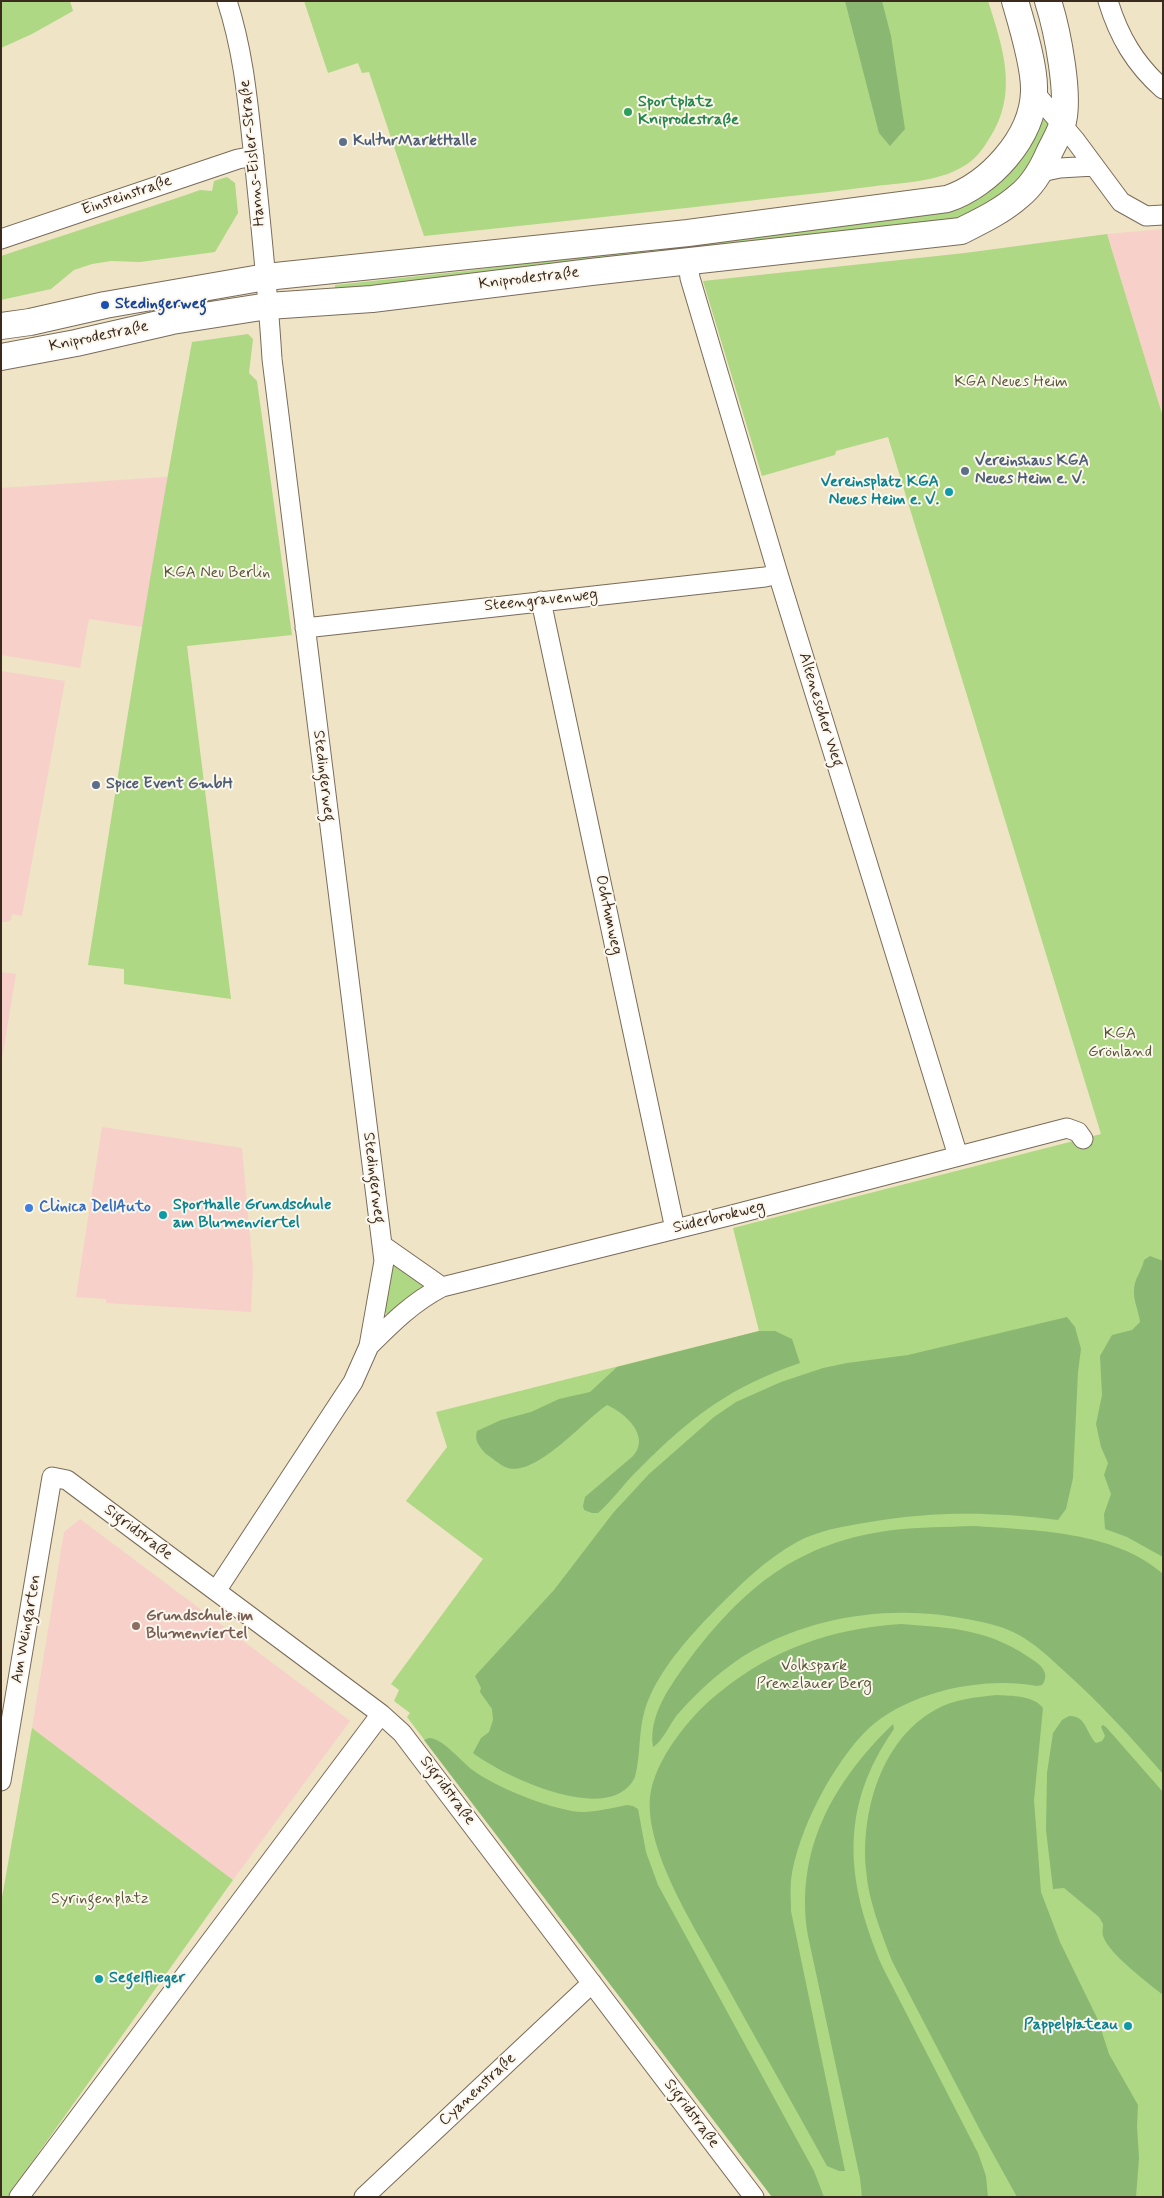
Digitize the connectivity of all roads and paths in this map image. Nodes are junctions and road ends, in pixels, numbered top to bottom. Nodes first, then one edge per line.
1 (227, 1) edge
2 (1014, 1) edge
3 (1048, 1) edge
4 (1108, 1) edge
5 (1163, 90) edge
6 (1034, 92) junction
7 (1062, 124) junction
8 (254, 156) junction
9 (1094, 166) junction
10 (1041, 172) junction
11 (1163, 215) edge
12 (1, 238) edge
13 (688, 262) junction
14 (266, 277) junction
15 (268, 306) junction
16 (1, 326) edge
17 (1, 357) edge
18 (778, 574) junction
19 (541, 601) junction
20 (305, 628) junction
21 (1083, 1139) dead end
22 (958, 1156) junction
23 (674, 1229) junction
24 (382, 1245) junction
25 (442, 1287) junction
26 (369, 1346) junction
27 (52, 1477) joint
28 (216, 1591) junction
29 (381, 1714) junction
30 (1, 1781) edge
31 (592, 1983) junction
32 (19, 2197) edge
33 (364, 2197) edge
34 (754, 2197) edge

1 - 8 street, Hanns-Eisler-Straße
2 - 6 main road, Kniprodestraße
3 - 7 main road, Kniprodestraße
4 - 5 street
6 - 7 street
6 - 14 main road, Kniprodestraße
7 - 9 street
7 - 10 main road, Kniprodestraße
8 - 12 street, Einsteinstraße
8 - 14 street, Hanns-Eisler-Straße
9 - 10 street
9 - 11 street
10 - 13 main road, Kniprodestraße
13 - 15 main road, Kniprodestraße
13 - 18 street, Altenescher Weg
14 - 15 street, Hanns-Eisler-Straße
14 - 16 main road, Kniprodestraße
15 - 17 main road, Kniprodestraße
15 - 20 street, Stedingerweg
18 - 19 street, Steengravenweg
18 - 22 street, Altenescher Weg
19 - 20 street, Steengravenweg
19 - 23 street, Ochtumweg
20 - 24 street, Stedingerweg
21 - 22 street, Süderbrokweg
22 - 23 street, Süderbrokweg
23 - 25 street, Süderbrokweg
24 - 25 street, Stedingerweg
24 - 26 street, Stedingerweg
25 - 26 street, Süderbrokweg
26 - 28 street, Stedingerweg
27 - 28 street, Sigridstraße
27 - 30 street, Am Weingarten
28 - 29 street, Sigridstraße
29 - 31 street, Sigridstraße
29 - 32 street
31 - 33 street, Cyanenstraße
31 - 34 street, Sigridstraße

